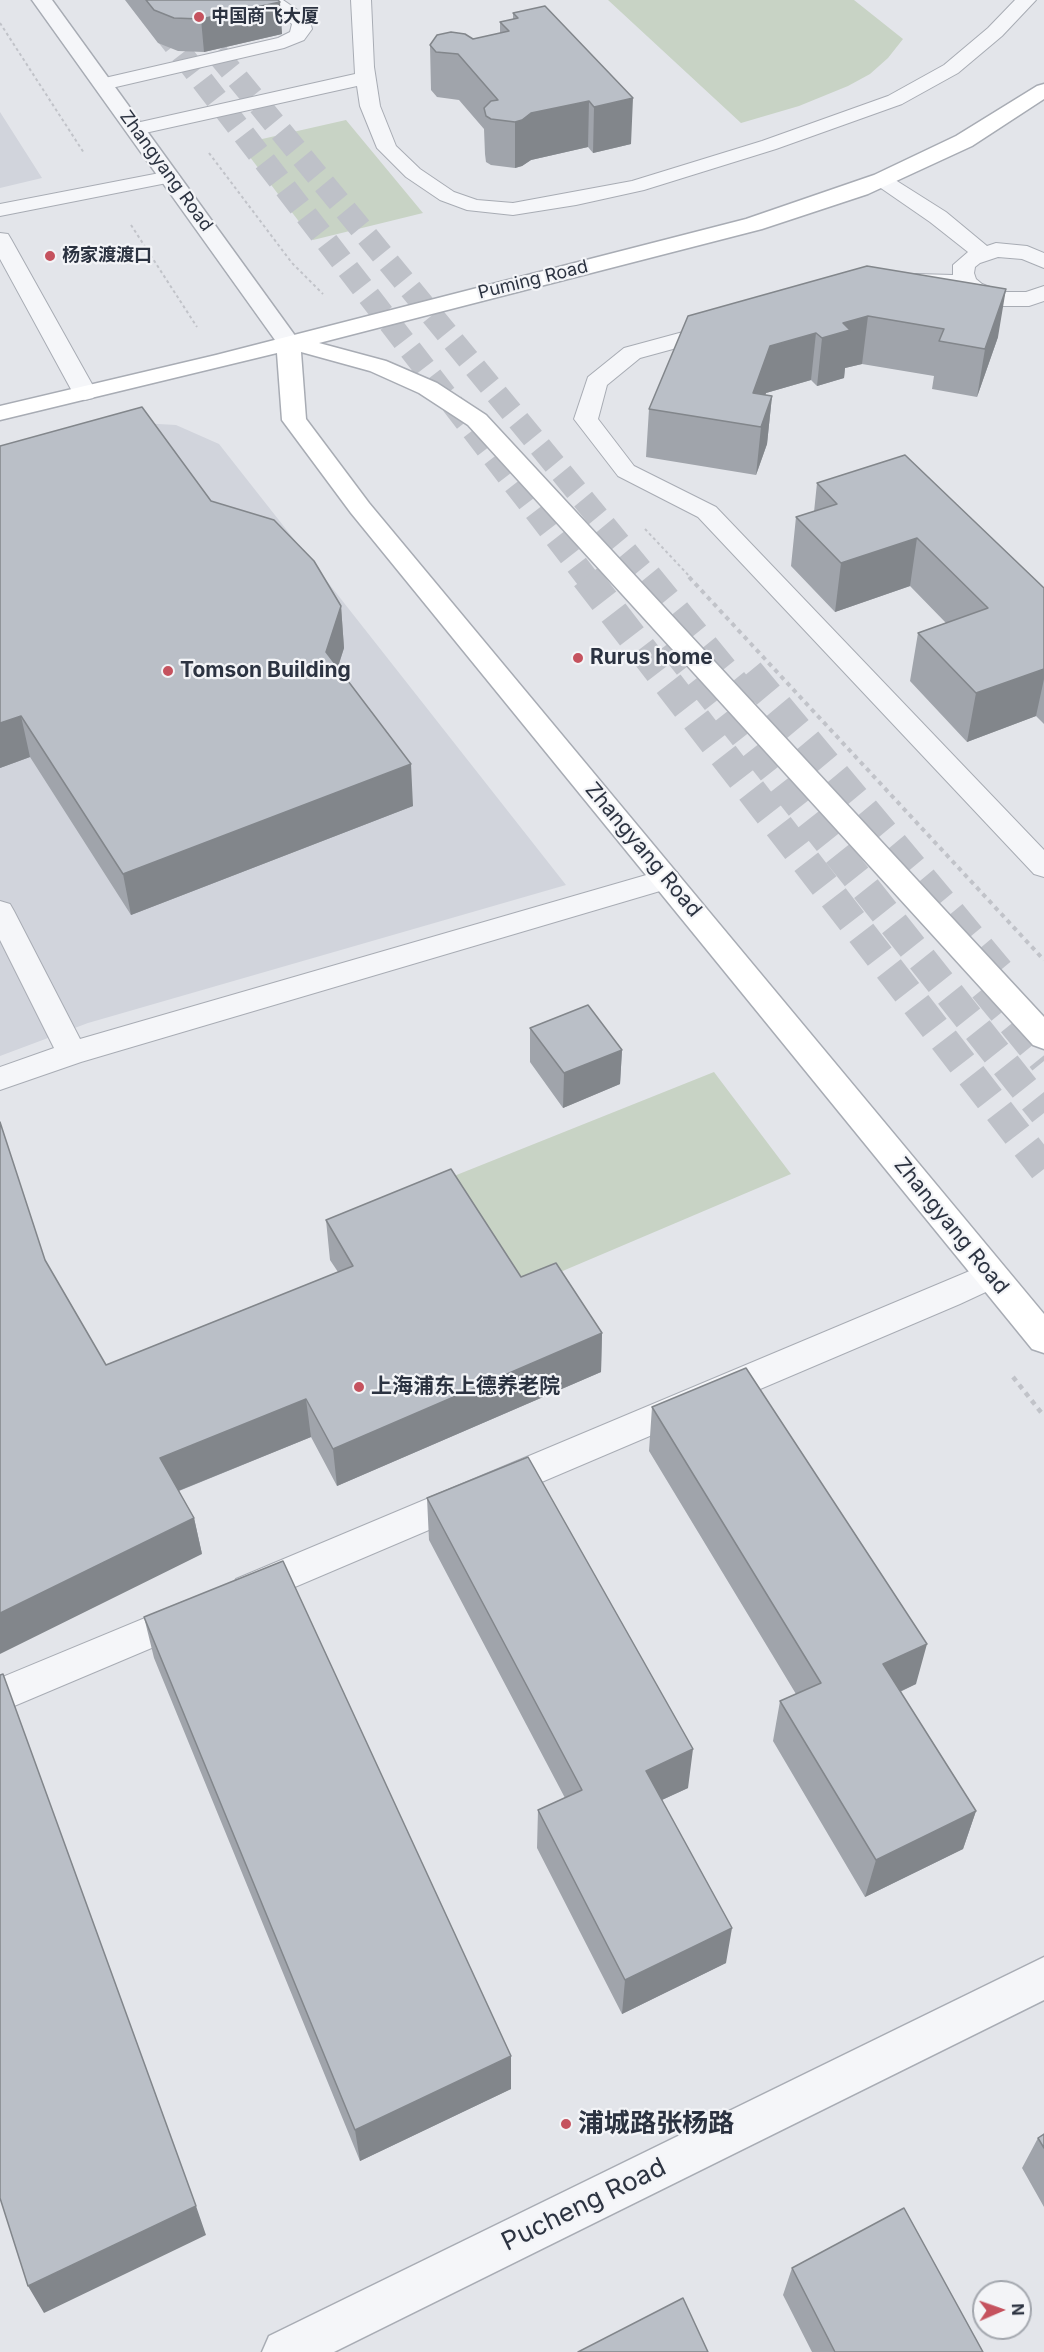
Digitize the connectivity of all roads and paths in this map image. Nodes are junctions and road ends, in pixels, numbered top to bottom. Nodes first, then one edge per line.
1 (42, 0) edge
2 (270, 0) edge
3 (361, 0) edge
4 (1026, 0) edge
5 (366, 78) junction
6 (103, 84) junction
7 (1044, 90) edge
8 (136, 129) junction
9 (170, 177) junction
10 (882, 180) junction
11 (0, 210) edge
12 (0, 239) edge
13 (983, 253) junction
14 (1043, 256) edge
15 (966, 282) junction
16 (894, 283) edge
17 (1044, 293) edge
18 (747, 321) edge
19 (288, 342) junction
20 (85, 393) junction
21 (0, 413) edge
22 (1044, 867) edge
23 (667, 879) junction
24 (0, 912) edge
25 (1044, 1037) edge
26 (72, 1053) junction
27 (0, 1079) edge
28 (991, 1275) junction
29 (1044, 1339) edge
30 (0, 1695) edge
31 (1044, 1978) edge
32 (285, 2352) edge

1 - 6 street, Zhangyang Road
2 - 6 lane
3 - 5 lane
4 - 5 lane
5 - 8 lane
6 - 8 street, Zhangyang Road
7 - 10 main road, Puming Road
8 - 9 street, Zhangyang Road
9 - 11 lane
9 - 19 street, Zhangyang Road
10 - 13 lane
10 - 19 main road, Puming Road
12 - 20 lane
13 - 14 lane
13 - 15 lane
15 - 16 lane
15 - 17 lane
18 - 22 lane
19 - 20 main road, Puming Road
19 - 23 main road, Zhangyang Road
19 - 25 main road
20 - 21 main road, Puming Road
23 - 26 lane
23 - 28 main road, Zhangyang Road
24 - 26 lane
26 - 27 lane
28 - 29 main road, Zhangyang Road
28 - 30 lane
31 - 32 street, Pucheng Road

